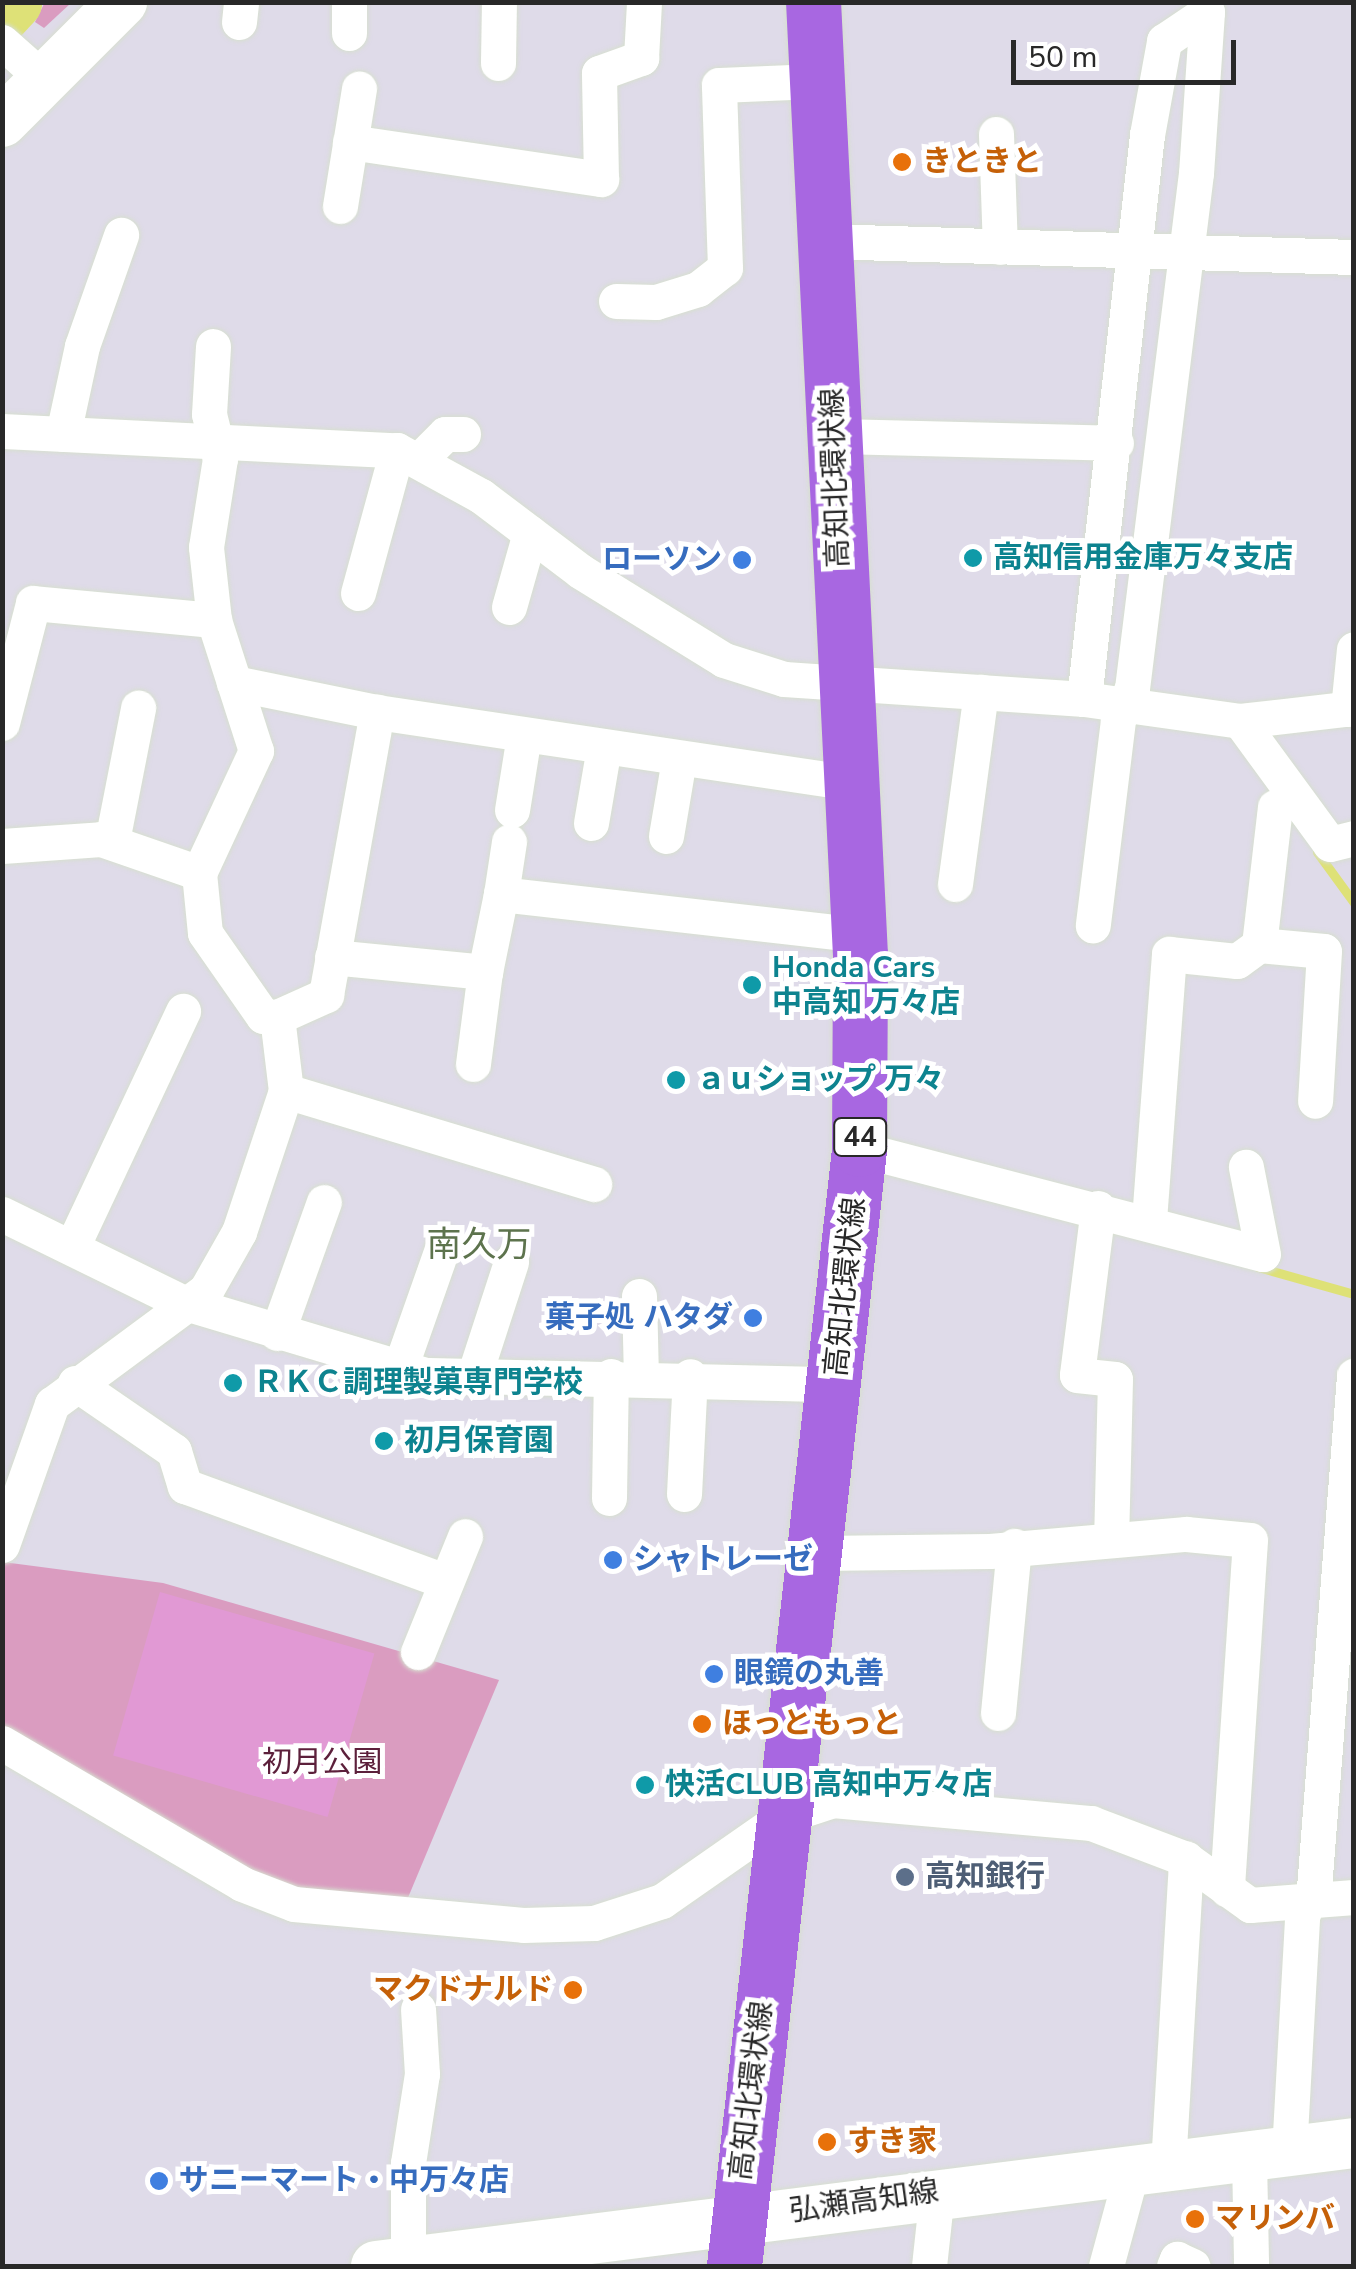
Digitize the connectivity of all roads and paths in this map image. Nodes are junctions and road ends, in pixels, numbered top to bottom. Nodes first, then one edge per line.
1 (122, 2) edge
2 (499, 2) edge
3 (644, 2) edge
4 (812, 2) edge
5 (24, 63) edge
6 (498, 63) dead end
7 (816, 81) junction
8 (359, 89) dead end
9 (2, 122) edge
10 (996, 134) dead end
11 (350, 142) junction
12 (340, 206) dead end
13 (121, 235) dead end
14 (824, 241) junction
15 (1000, 246) junction
16 (1137, 251) junction
17 (1184, 252) junction
18 (1354, 256) edge
19 (616, 301) dead end
20 (213, 346) dead end
21 (2, 431) edge
22 (63, 434) junction
23 (463, 434) dead end
24 (835, 436) junction
25 (213, 437) junction
26 (1116, 443) junction
27 (408, 454) junction
28 (530, 534) junction
29 (358, 593) dead end
30 (509, 607) dead end
31 (214, 620) junction
32 (1354, 649) edge
33 (234, 683) junction
34 (844, 686) junction
35 (981, 692) junction
36 (1084, 699) junction
37 (1123, 705) junction
38 (138, 708) dead end
39 (1351, 708) edge
40 (377, 712) junction
41 (1240, 721) junction
42 (2, 723) edge
43 (524, 735) junction
44 (604, 747) junction
45 (679, 759) junction
46 (850, 783) junction
47 (1274, 807) dead end
48 (591, 823) dead end
49 (666, 836) dead end
50 (1354, 838) edge
51 (112, 841) junction
52 (2, 846) edge
53 (199, 873) junction
54 (955, 884) dead end
55 (501, 894) junction
56 (1093, 924) dead end
57 (858, 935) junction
58 (1259, 945) junction
59 (332, 957) junction
60 (486, 972) junction
61 (183, 1011) dead end
62 (277, 1017) junction
63 (472, 1064) dead end
64 (286, 1091) junction
65 (1315, 1101) dead end
66 (860, 1149) junction
67 (1246, 1167) dead end
68 (594, 1184) dead end
69 (324, 1202) dead end
70 (1098, 1208) junction
71 (2, 1214) edge
72 (1149, 1220) junction
73 (444, 1242) dead end
74 (72, 1247) junction
75 (510, 1262) dead end
76 (638, 1296) dead end
77 (182, 1302) junction
78 (277, 1333) junction
79 (400, 1368) junction
80 (474, 1376) junction
81 (626, 1376) junction
82 (690, 1376) junction
83 (1354, 1376) edge
84 (75, 1382) junction
85 (836, 1384) junction
86 (684, 1494) dead end
87 (609, 1498) dead end
88 (464, 1536) dead end
89 (1111, 1538) junction
90 (2, 1544) edge
91 (1014, 1546) junction
92 (817, 1553) junction
93 (1344, 1573) edge
94 (444, 1581) junction
95 (418, 1652) dead end
96 (998, 1712) dead end
97 (1339, 1741) edge
98 (2, 1743) edge
99 (784, 1816) junction
100 (1186, 1859) junction
101 (1227, 1888) junction
102 (1354, 1897) edge
103 (1309, 1901) junction
104 (418, 2008) dead end
105 (1354, 2143) edge
106 (1269, 2154) junction
107 (1150, 2168) junction
108 (937, 2192) junction
109 (735, 2242) edge
110 (514, 2258) edge
111 (392, 2264) edge
112 (929, 2266) edge
113 (1106, 2266) edge
114 (1174, 2266) edge
115 (1193, 2266) edge
116 (1251, 2266) edge

1 - 5 main road
2 - 6 street
3 - 11 street
4 - 7 main road, 高知北環状線 / 44
5 - 9 main road
7 - 14 main road, 高知北環状線 / 44
7 - 19 street
8 - 11 street
10 - 15 street
11 - 12 street
13 - 22 street
14 - 15 street
14 - 24 main road, 高知北環状線 / 44
15 - 16 street
16 - 17 street
16 - 17 street
16 - 26 street
17 - 18 street
17 - 37 street
20 - 25 street
21 - 22 street
22 - 25 street
23 - 27 street
24 - 26 street
24 - 34 main road, 高知北環状線 / 44
25 - 27 street
25 - 31 street
26 - 36 street
27 - 28 street
27 - 29 street
28 - 30 street
28 - 34 street
31 - 33 street
31 - 42 street
32 - 39 street
33 - 40 street
33 - 53 street
34 - 35 street
34 - 46 main road, 高知北環状線 / 44
35 - 36 street
35 - 54 street
36 - 37 street
37 - 41 street
37 - 56 street
38 - 51 street
39 - 41 street
40 - 43 street
40 - 59 street
41 - 50 street
43 - 44 street
43 - 55 street
44 - 45 street
44 - 48 street
45 - 46 street
45 - 49 street
46 - 57 main road, 高知北環状線 / 44
47 - 58 street
51 - 52 street
51 - 53 street
53 - 62 street
55 - 57 street
55 - 60 street
57 - 66 main road, 高知北環状線 / 44
58 - 65 street
58 - 72 street
59 - 60 street
59 - 62 street
60 - 63 street
61 - 74 street
62 - 64 street
64 - 68 street
64 - 77 street
66 - 70 street
66 - 85 main road, 高知北環状線 / 44
67 - 72 street
69 - 78 street
70 - 72 street
70 - 89 street
71 - 74 street
73 - 79 street
74 - 77 street
75 - 80 street
76 - 81 street
77 - 78 street
77 - 84 street
78 - 79 street
79 - 80 street
80 - 81 street
81 - 82 street
81 - 87 street
82 - 85 street
82 - 86 street
83 - 93 street
84 - 90 street
84 - 94 street
85 - 92 main road, 高知北環状線 / 44
88 - 94 street
89 - 91 street
89 - 101 street
91 - 92 street
91 - 96 street
92 - 99 main road, 高知北環状線 / 44
93 - 97 street
94 - 95 street
97 - 103 street
98 - 99 street
99 - 100 street
99 - 109 main road, 高知北環状線 / 44
100 - 101 street
100 - 107 street
101 - 103 street
102 - 103 street
103 - 106 street
104 - 111 street
105 - 106 main road, 弘瀬高知線
106 - 107 main road, 弘瀬高知線
106 - 116 street
107 - 108 main road, 弘瀬高知線
107 - 113 street
108 - 109 main road, 弘瀬高知線
108 - 112 street
109 - 110 main road, 弘瀬高知線
110 - 111 main road, 弘瀬高知線
114 - 115 street

